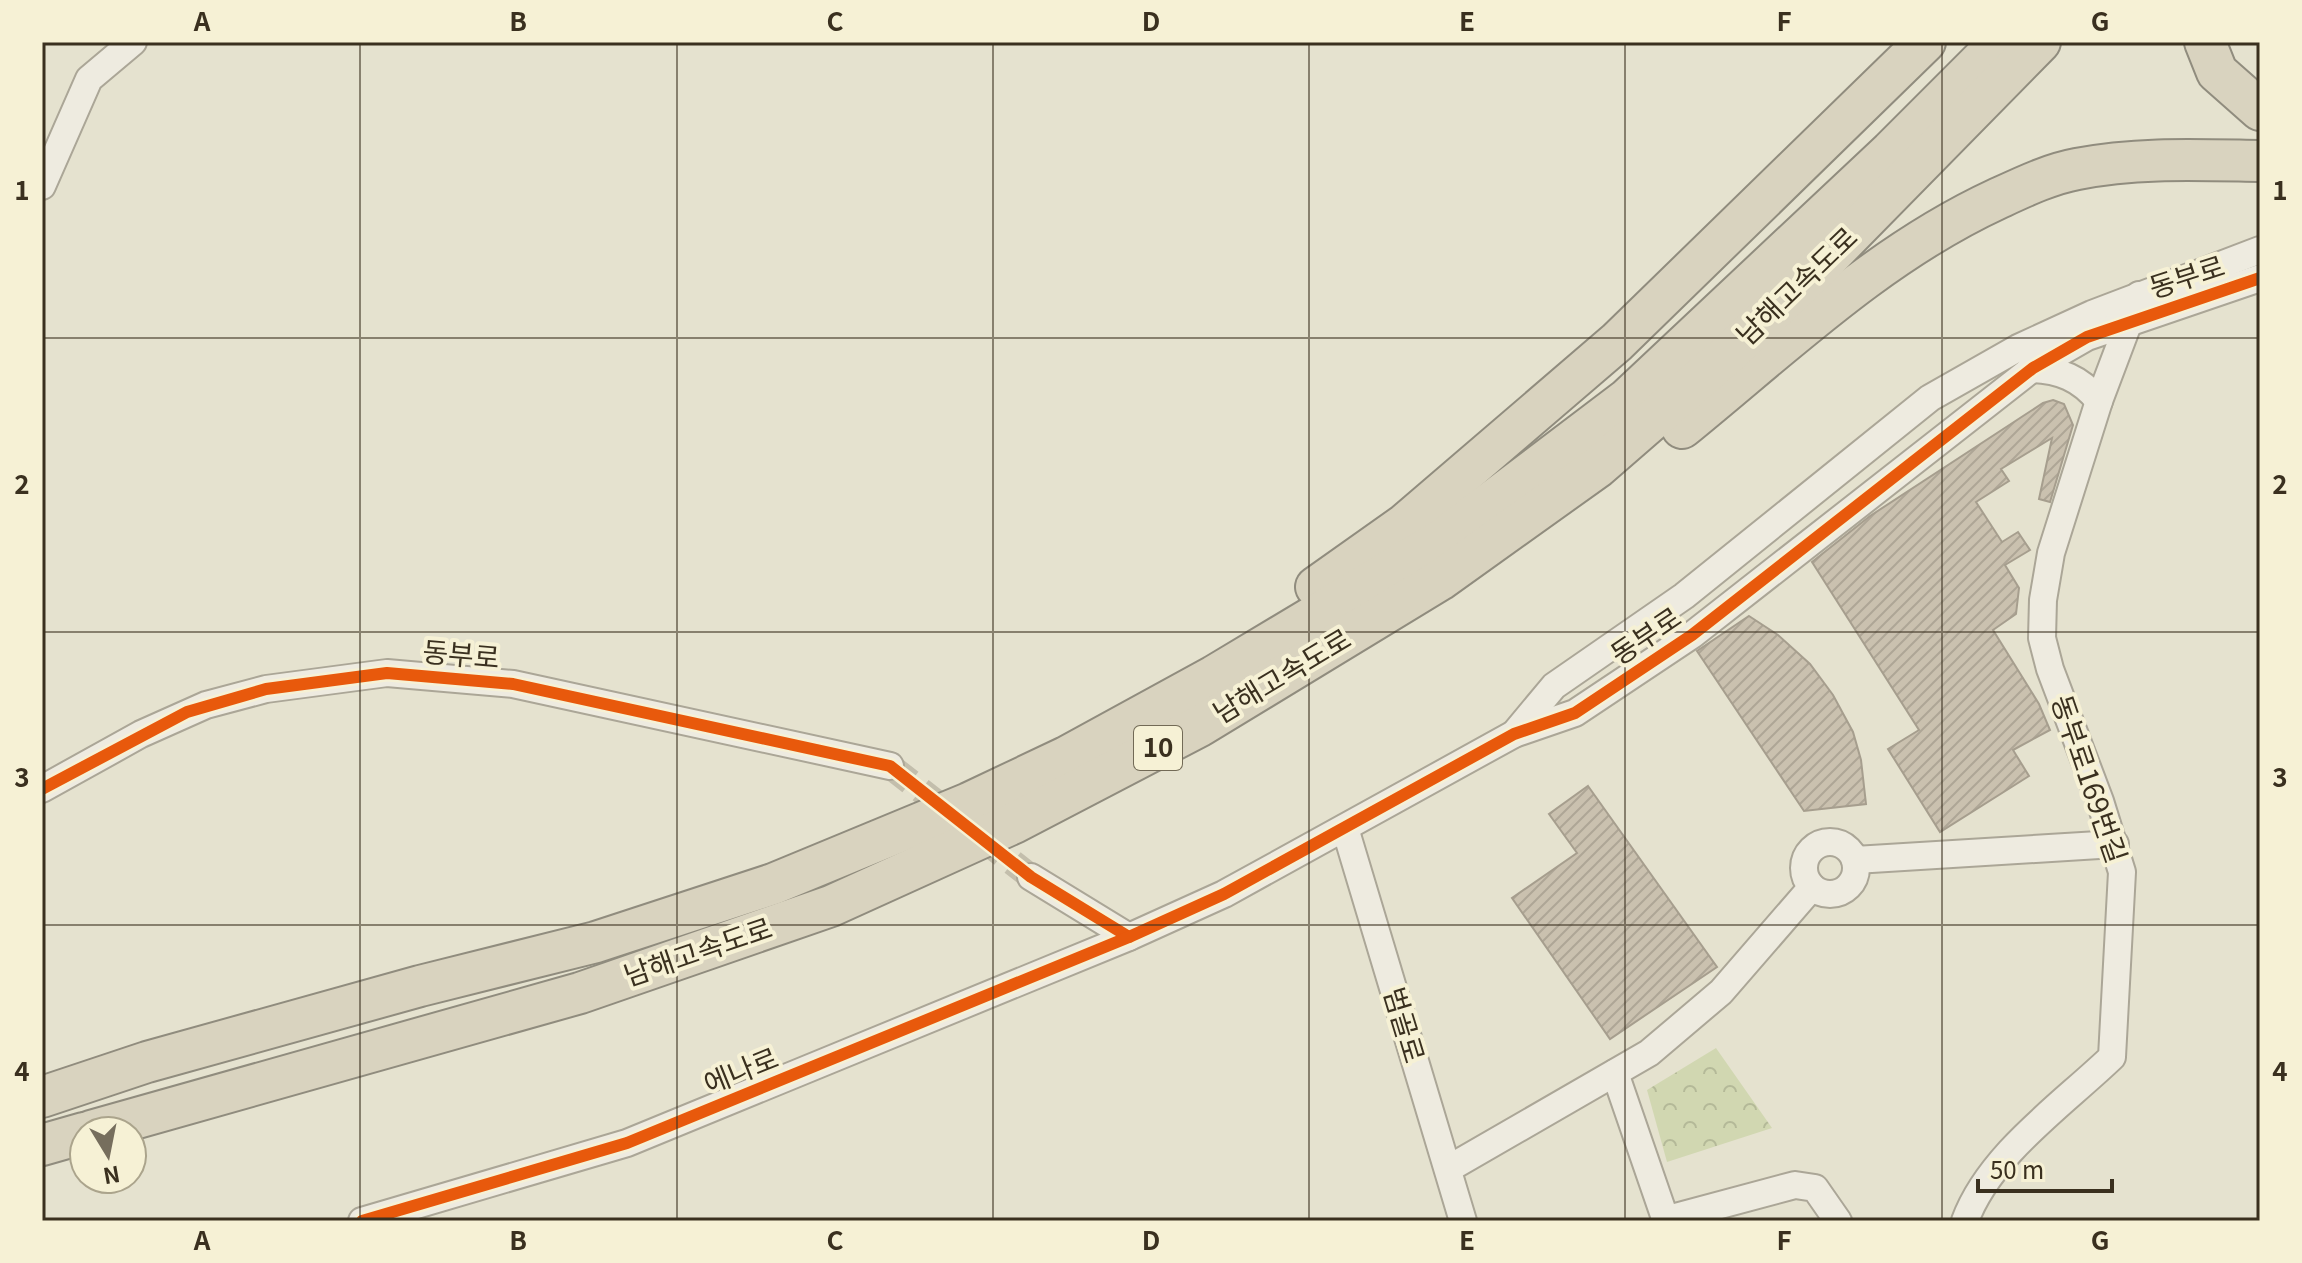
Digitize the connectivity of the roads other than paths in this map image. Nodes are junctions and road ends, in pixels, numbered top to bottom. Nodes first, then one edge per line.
1 (133, 42) edge
2 (2000, 42) edge
3 (2040, 42) edge
4 (2205, 42) edge
5 (1917, 49) edge
6 (2260, 110) edge
7 (2260, 161) edge
8 (42, 186) edge
9 (2260, 250) edge
10 (2260, 278) edge
11 (2139, 295) junction
12 (2129, 322) junction
13 (2030, 369) junction
14 (2099, 401) junction
15 (1598, 467) junction
16 (1514, 734) junction
17 (1066, 757) junction
18 (890, 766) tunnel mouth
19 (42, 789) edge
20 (1345, 828) junction
21 (2115, 844) junction
22 (1855, 860) junction
23 (1031, 877) tunnel mouth
24 (1812, 887) junction
25 (1129, 937) junction
26 (1615, 1073) junction
27 (42, 1097) edge
28 (148, 1115) edge
29 (68, 1138) edge
30 (42, 1145) edge
31 (1448, 1169) junction
32 (1667, 1220) edge
33 (362, 1221) edge
34 (1463, 1221) edge
35 (1838, 1221) edge
36 (1965, 1221) edge

1 - 8 street
2 - 17 highway, 남해고속도로 / 10
3 - 15 highway, 남해고속도로 / 10
4 - 6 highway
5 - 17 highway
7 - 15 highway
9 - 11 street, 동부로
10 - 12 street, 동부로
11 - 12 street, 동부로169번길
11 - 16 street, 동부로
12 - 13 street, 동부로
12 - 14 street, 동부로169번길
13 - 14 street
13 - 16 street, 동부로
14 - 21 street, 동부로169번길
15 - 28 highway, 남해고속도로 / 10
16 - 20 street, 동부로
17 - 27 highway, 남해고속도로 / 10
18 - 19 street, 동부로
20 - 25 street, 동부로
20 - 31 street, 범골로
21 - 22 street
21 - 36 street, 동부로169번길
22 - 24 street
22 - 24 street
23 - 25 street
24 - 26 street
25 - 33 street, 에나로
26 - 31 street
26 - 32 street
29 - 30 highway
31 - 34 street, 범골로
32 - 35 street

